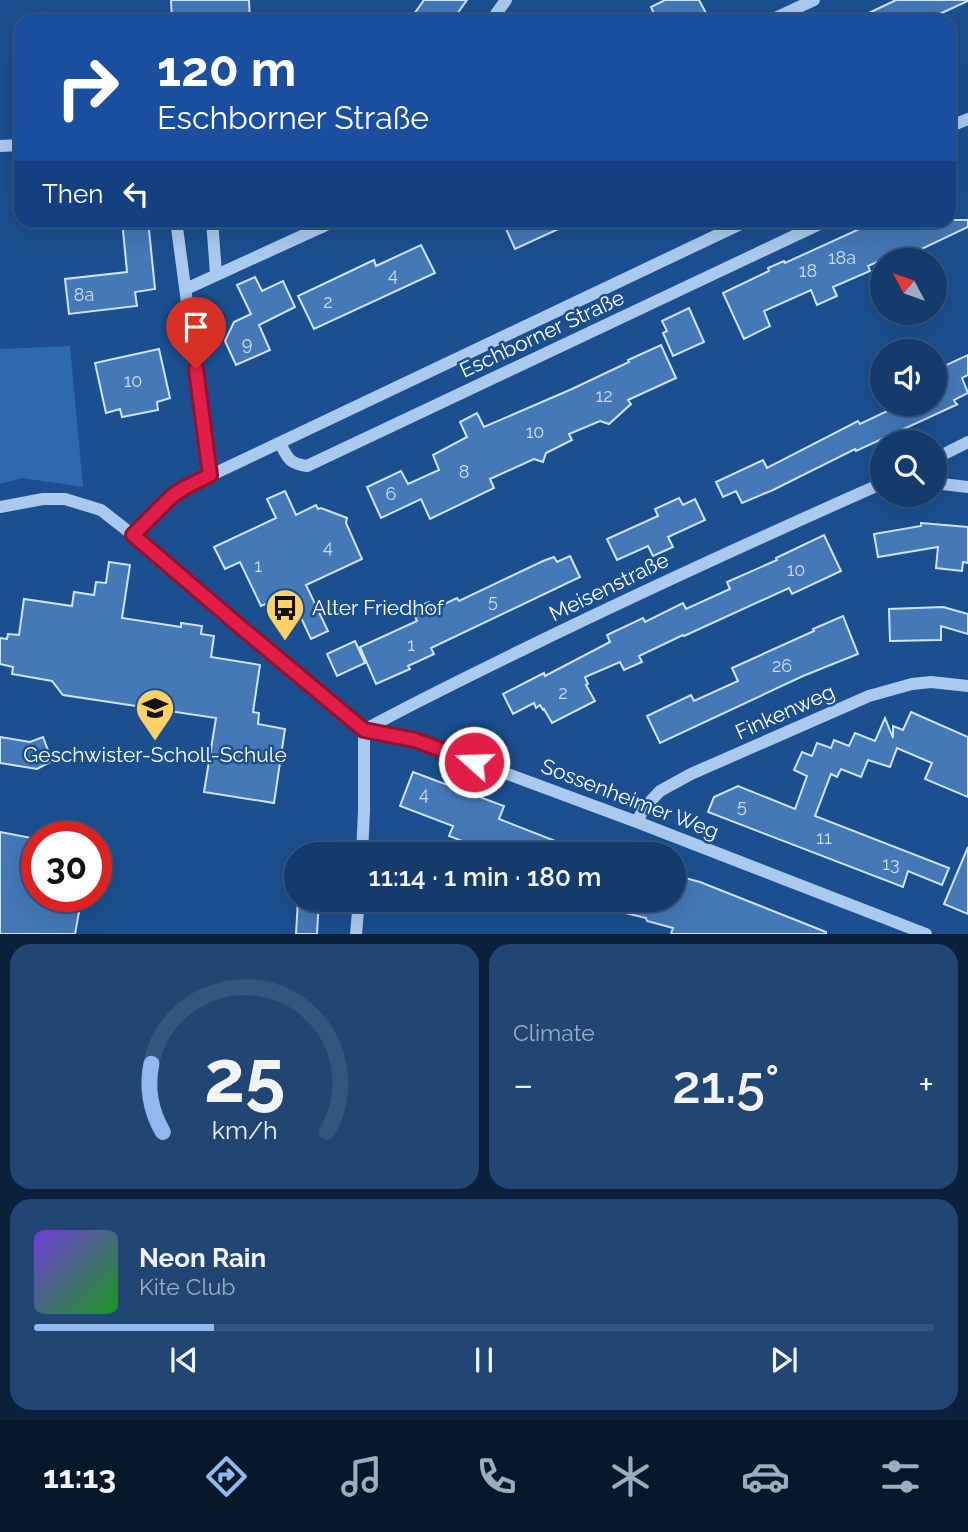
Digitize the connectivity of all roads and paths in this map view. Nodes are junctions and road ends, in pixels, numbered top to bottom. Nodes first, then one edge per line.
1 (814, 0) edge
2 (784, 14) edge
3 (177, 228) edge
4 (213, 228) edge
5 (319, 228) edge
6 (732, 228) edge
7 (811, 228) edge
8 (216, 274) junction
9 (186, 289) junction
10 (968, 442) edge
11 (280, 443) junction
12 (947, 452) edge
13 (210, 475) junction
14 (947, 485) edge
15 (968, 487) edge
16 (870, 490) edge
17 (0, 507) edge
18 (133, 535) junction
19 (968, 686) edge
20 (364, 730) junction
21 (637, 822) junction
22 (363, 842) edge
23 (358, 912) edge
24 (356, 933) edge
25 (926, 933) edge

1 - 2 street
3 - 9 street
4 - 8 street
5 - 8 street
6 - 11 street, Eschborner Straße
7 - 11 street, Eschborner Straße
8 - 9 street
9 - 13 street
10 - 12 street
11 - 13 street, Eschborner Straße
13 - 18 street, Eschborner Straße
14 - 15 street
16 - 20 street, Meisenstraße
17 - 18 street, Sossenheimer Weg
18 - 20 street, Sossenheimer Weg
19 - 21 street, Finkenweg
20 - 21 street, Sossenheimer Weg
20 - 22 street
21 - 25 street, Sossenheimer Weg
23 - 24 street

